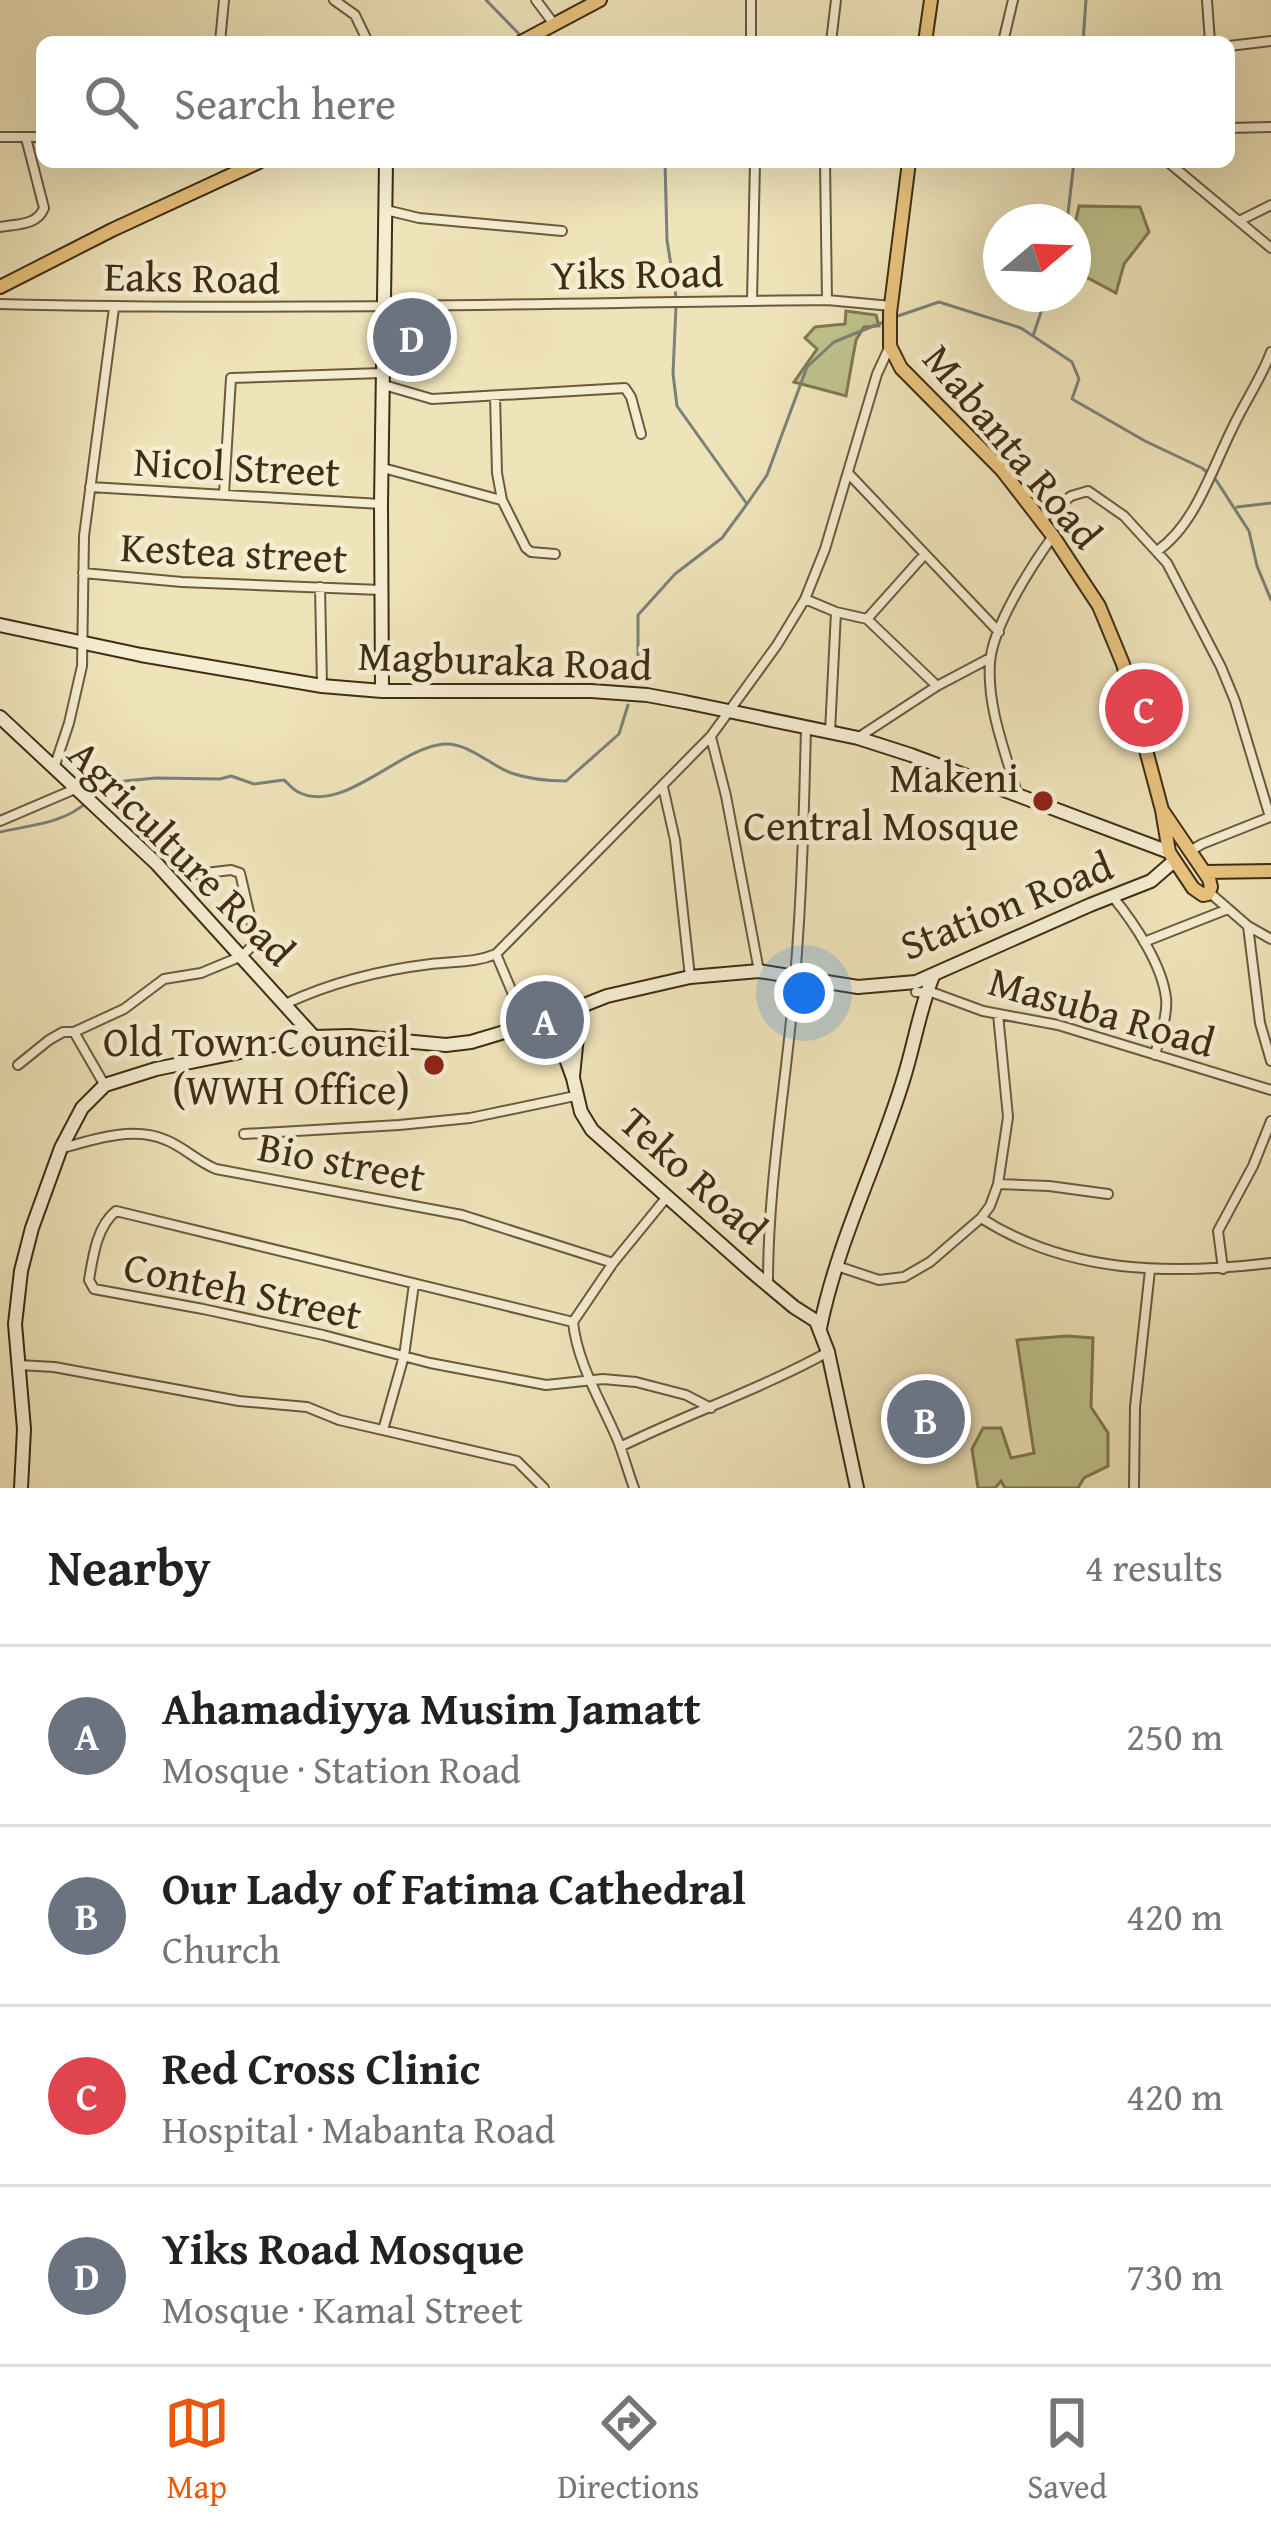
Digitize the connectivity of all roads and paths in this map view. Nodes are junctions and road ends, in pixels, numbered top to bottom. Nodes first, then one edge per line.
1 (224, 0) edge
2 (334, 0) edge
3 (536, 0) edge
4 (601, 0) edge
5 (751, 0) edge
6 (836, 0) edge
7 (932, 0) edge
8 (1013, 0) edge
9 (1208, 0) edge
10 (555, 25) junction
11 (221, 36) edge
12 (365, 36) edge
13 (533, 36) edge
14 (751, 36) edge
15 (832, 36) edge
16 (926, 36) edge
17 (1004, 36) edge
18 (1210, 36) edge
19 (1271, 41) edge
20 (1235, 45) edge
21 (1271, 127) edge
22 (1235, 128) edge
23 (0, 137) edge
24 (26, 137) junction
25 (36, 137) edge
26 (224, 168) edge
27 (247, 168) edge
28 (386, 168) edge
29 (754, 168) edge
30 (825, 168) edge
31 (908, 168) edge
32 (1175, 168) edge
33 (228, 177) junction
34 (1271, 205) edge
35 (384, 210) junction
36 (1239, 221) junction
37 (0, 226) edge
38 (562, 231) dead end
39 (1271, 248) edge
40 (0, 268) edge
41 (3, 285) edge
42 (827, 300) junction
43 (752, 301) junction
44 (0, 304) edge
45 (383, 306) junction
46 (114, 308) junction
47 (890, 315) junction
48 (890, 346) junction
49 (1271, 352) edge
50 (384, 379) junction
51 (495, 396) junction
52 (641, 434) dead end
53 (381, 468) junction
54 (848, 473) junction
55 (90, 487) junction
56 (224, 494) junction
57 (502, 500) junction
58 (381, 505) junction
59 (1042, 520) junction
60 (1053, 536) junction
61 (1157, 551) junction
62 (555, 554) dead end
63 (925, 554) junction
64 (83, 572) junction
65 (320, 587) junction
66 (381, 590) junction
67 (805, 599) junction
68 (836, 612) junction
69 (867, 619) junction
70 (0, 625) edge
71 (999, 632) junction
72 (85, 643) junction
73 (990, 658) junction
74 (322, 686) junction
75 (937, 686) junction
76 (382, 692) junction
77 (727, 712) junction
78 (0, 717) edge
79 (806, 728) junction
80 (830, 732) junction
81 (711, 736) junction
82 (857, 738) junction
83 (54, 768) junction
84 (663, 785) junction
85 (79, 790) junction
86 (1017, 793) junction
87 (1270, 817) edge
88 (0, 820) edge
89 (1180, 848) junction
90 (1271, 871) edge
91 (1205, 872) junction
92 (1236, 873) junction
93 (189, 875) dead end
94 (1185, 878) junction
95 (1151, 881) junction
96 (1207, 891) junction
97 (1112, 895) junction
98 (1228, 909) junction
99 (1207, 919) junction
100 (1248, 926) junction
101 (1271, 939) edge
102 (1144, 942) junction
103 (496, 954) junction
104 (242, 956) junction
105 (759, 971) junction
106 (796, 976) junction
107 (690, 977) junction
108 (920, 989) junction
109 (285, 1004) junction
110 (580, 1007) junction
111 (998, 1014) junction
112 (551, 1018) junction
113 (526, 1027) junction
114 (74, 1032) junction
115 (314, 1037) junction
116 (1155, 1055) junction
117 (1271, 1061) edge
118 (18, 1064) dead end
119 (573, 1078) junction
120 (105, 1085) junction
121 (1271, 1090) edge
122 (575, 1096) junction
123 (1271, 1121) edge
124 (244, 1134) dead end
125 (62, 1148) junction
126 (998, 1184) junction
127 (1108, 1194) dead end
128 (666, 1198) junction
129 (981, 1218) junction
130 (769, 1250) junction
131 (613, 1263) junction
132 (1271, 1263) edge
133 (836, 1266) junction
134 (1223, 1269) junction
135 (1150, 1270) junction
136 (751, 1271) junction
137 (414, 1284) junction
138 (768, 1286) junction
139 (824, 1307) junction
140 (802, 1314) junction
141 (573, 1322) junction
142 (7, 1323) edge
143 (820, 1328) junction
144 (827, 1349) junction
145 (404, 1356) junction
146 (17, 1365) junction
147 (590, 1380) junction
148 (711, 1408) junction
149 (383, 1430) junction
150 (620, 1447) junction
151 (21, 1488) edge
152 (544, 1488) edge
153 (634, 1488) edge
154 (857, 1488) edge
155 (1134, 1488) edge

1 - 11 street
2 - 12 street
3 - 10 street
4 - 10 main road
5 - 14 street
6 - 15 street
7 - 16 main road
8 - 17 street
9 - 18 street
10 - 13 main road
19 - 20 street
21 - 22 street
23 - 24 street
24 - 25 street
24 - 37 street
26 - 33 street
27 - 33 main road
28 - 35 street
29 - 43 street
30 - 42 street
31 - 47 main road, Mabanta Road
32 - 36 street
33 - 41 main road
34 - 36 street
35 - 38 street
35 - 45 street
36 - 39 street
40 - 41 street
42 - 43 street, Yiks Road
42 - 47 street, Yiks Road
43 - 45 street, Yiks Road
44 - 46 street, Eaks Road
45 - 46 street, Eaks Road
45 - 50 street
46 - 55 street
47 - 48 main road, Mabanta Road
48 - 54 street
48 - 59 main road, Mabanta Road
49 - 61 street
50 - 51 street
50 - 53 street
50 - 56 street
51 - 52 street
51 - 57 street
53 - 57 street
53 - 58 street
54 - 63 street
54 - 67 street
55 - 56 street, Nicol Street
55 - 64 street
56 - 58 street, Nicol Street
57 - 62 street
58 - 66 street
59 - 60 main road, Mabanta Road
59 - 61 street
60 - 71 street
60 - 89 main road, Mabanta Road
61 - 87 street
63 - 69 street
63 - 71 street
64 - 65 street, Kestea street
64 - 72 street
65 - 66 street, Kestea street
65 - 74 street
66 - 76 street
67 - 68 street
67 - 77 street
68 - 69 street
68 - 80 street
69 - 75 street
70 - 72 street, Magburaka Road
71 - 73 street
72 - 74 street, Magburaka Road
72 - 83 street
73 - 75 street
73 - 86 street
74 - 76 street, Magburaka Road
75 - 82 street
76 - 77 street, Magburaka Road
77 - 79 street, Magburaka Road
77 - 81 street
78 - 83 street, Agriculture Road
79 - 80 street, Magburaka Road
79 - 106 street
80 - 82 street, Magburaka Road
81 - 84 street
81 - 105 street
82 - 86 street, Magburaka Road
83 - 85 street, Agriculture Road
84 - 103 street
84 - 107 street
85 - 88 street
85 - 104 street, Agriculture Road
86 - 89 street, Magburaka Road
87 - 89 street
89 - 91 main road
89 - 94 main road
89 - 95 street, Station Road
90 - 92 main road
91 - 92 main road
91 - 96 main road
92 - 96 main road
93 - 104 street
94 - 95 street, Station Road
94 - 96 main road
95 - 97 street, Station Road
96 - 98 street
96 - 99 street
97 - 102 street
97 - 108 street, Station Road
98 - 99 street
98 - 100 street
99 - 102 street
100 - 101 street
100 - 117 street
102 - 116 street
103 - 109 street
103 - 113 street
104 - 109 street, Agriculture Road
104 - 114 street
105 - 106 street, Station Road
105 - 107 street, Station Road
106 - 108 street, Station Road
106 - 130 street
107 - 110 street, Station Road
108 - 111 street, Masuba Road
108 - 133 street
109 - 115 street, Agriculture Road
110 - 112 street, Station Road
110 - 119 street, Teko Road
111 - 116 street, Masuba Road
111 - 126 street
112 - 113 street, Station Road
112 - 119 street, Teko Road
113 - 115 street, Station Road
114 - 118 street
114 - 120 street
115 - 120 street, Station Road
116 - 121 street, Masuba Road
119 - 122 street, Teko Road
120 - 125 street
122 - 124 street
122 - 128 street, Teko Road
123 - 134 street
125 - 131 street, Bio street
125 - 142 street
126 - 127 street
126 - 129 street
128 - 131 street
128 - 136 street, Teko Road
129 - 133 street
129 - 135 street
130 - 136 street
130 - 138 street
131 - 141 street
132 - 134 street
133 - 139 street
134 - 135 street
135 - 155 street
136 - 138 street, Teko Road
137 - 141 street, Conteh Street
137 - 145 street
137 - 145 street, Conteh Street
138 - 140 street, Teko Road
139 - 140 street
139 - 143 street
140 - 143 street, Teko Road
140 - 144 street, Teko Road
141 - 147 street
142 - 146 street
143 - 144 street, Teko Road
144 - 148 street
144 - 154 street, Teko Road
145 - 147 street, Conteh Street
145 - 149 street
146 - 149 street
146 - 151 street
147 - 148 street, Conteh Street
147 - 150 street
148 - 150 street
149 - 152 street
150 - 153 street

